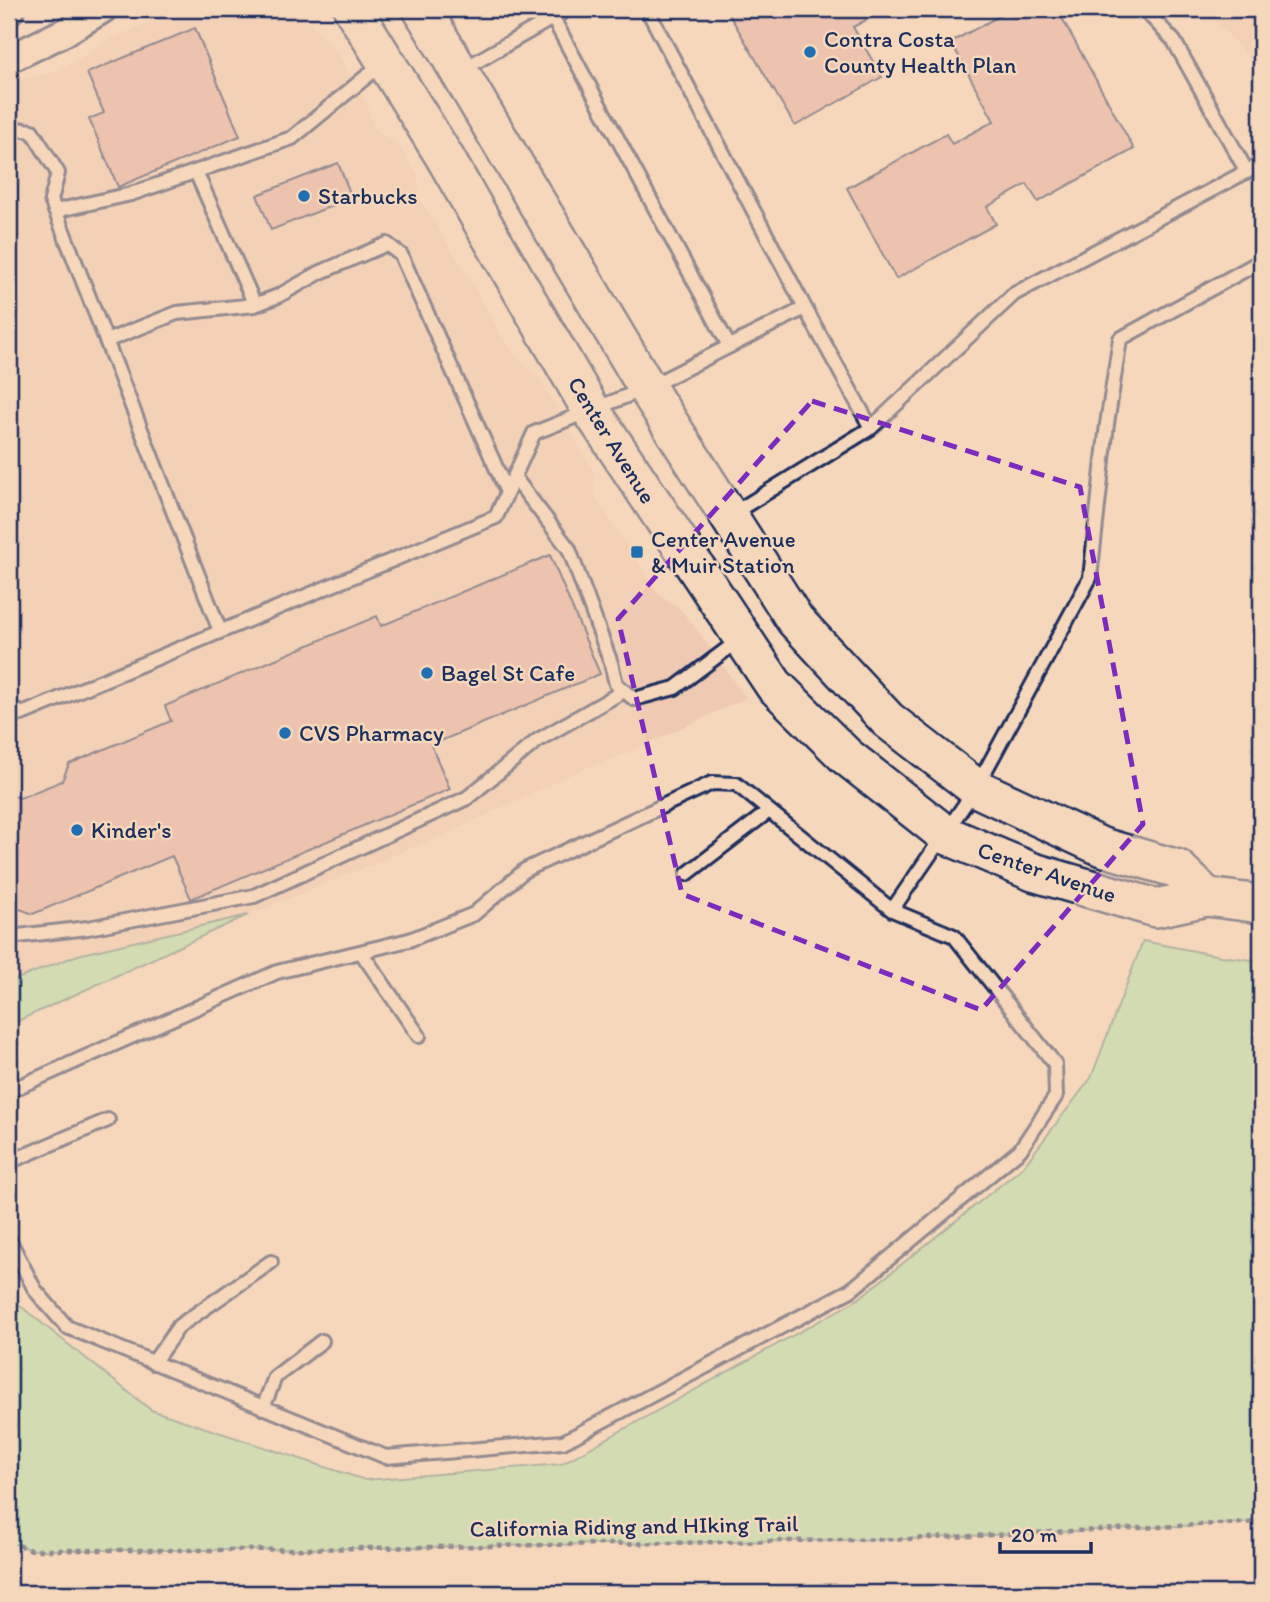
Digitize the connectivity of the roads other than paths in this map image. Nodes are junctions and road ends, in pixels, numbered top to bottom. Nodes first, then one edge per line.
1 (103, 9) edge
2 (353, 9) edge
3 (422, 9) edge
4 (568, 9) edge
5 (647, 9) edge
6 (1144, 9) edge
7 (551, 13) edge
8 (9, 59) edge
9 (385, 62) junction
10 (459, 72) junction
11 (9, 128) edge
12 (1261, 164) edge
13 (196, 172) junction
14 (1247, 172) junction
15 (55, 211) junction
16 (1261, 261) edge
17 (255, 304) junction
18 (805, 308) junction
19 (106, 341) junction
20 (729, 346) junction
21 (647, 388) junction
22 (591, 410) junction
23 (871, 428) junction
24 (514, 477) junction
25 (507, 492) junction
26 (728, 516) junction
27 (220, 631) junction
28 (742, 638) junction
29 (624, 691) junction
30 (9, 706) edge
31 (976, 788) junction
32 (769, 811) junction
33 (946, 835) junction
34 (687, 874) dead end
35 (1206, 897) junction
36 (1261, 904) edge
37 (892, 910) junction
38 (9, 937) edge
39 (361, 952) junction
40 (419, 1036) dead end
41 (9, 1091) edge
42 (108, 1120) dead end
43 (9, 1162) edge
44 (9, 1239) edge
45 (271, 1262) dead end
46 (322, 1341) dead end
47 (153, 1363) junction
48 (263, 1408) junction

1 - 8 street
2 - 9 street, Center Avenue
3 - 10 street, Center Avenue
4 - 7 lane
5 - 18 lane
6 - 14 lane
7 - 10 lane
7 - 20 lane
9 - 13 lane
9 - 22 street, Center Avenue
10 - 21 street, Center Avenue
11 - 15 lane
12 - 14 lane
13 - 15 lane
13 - 17 lane
14 - 23 lane
15 - 19 lane
16 - 31 lane
17 - 19 lane
17 - 25 lane
18 - 20 lane
18 - 23 lane
19 - 27 lane
20 - 21 lane
21 - 22 lane
21 - 26 street, Center Avenue
22 - 24 lane
22 - 28 street, Center Avenue
23 - 26 lane
24 - 25 lane
24 - 29 lane
25 - 27 lane
26 - 31 street, Center Avenue
27 - 30 lane
28 - 29 lane
28 - 33 street, Center Avenue
29 - 38 lane
31 - 33 lane
31 - 35 street, Center Avenue
32 - 34 lane
32 - 37 lane
32 - 39 lane
33 - 35 street, Center Avenue
33 - 37 lane
35 - 36 street, Center Avenue
37 - 48 lane
39 - 40 lane
39 - 41 lane
42 - 43 lane
44 - 47 lane
45 - 47 lane
46 - 48 lane
47 - 48 lane

